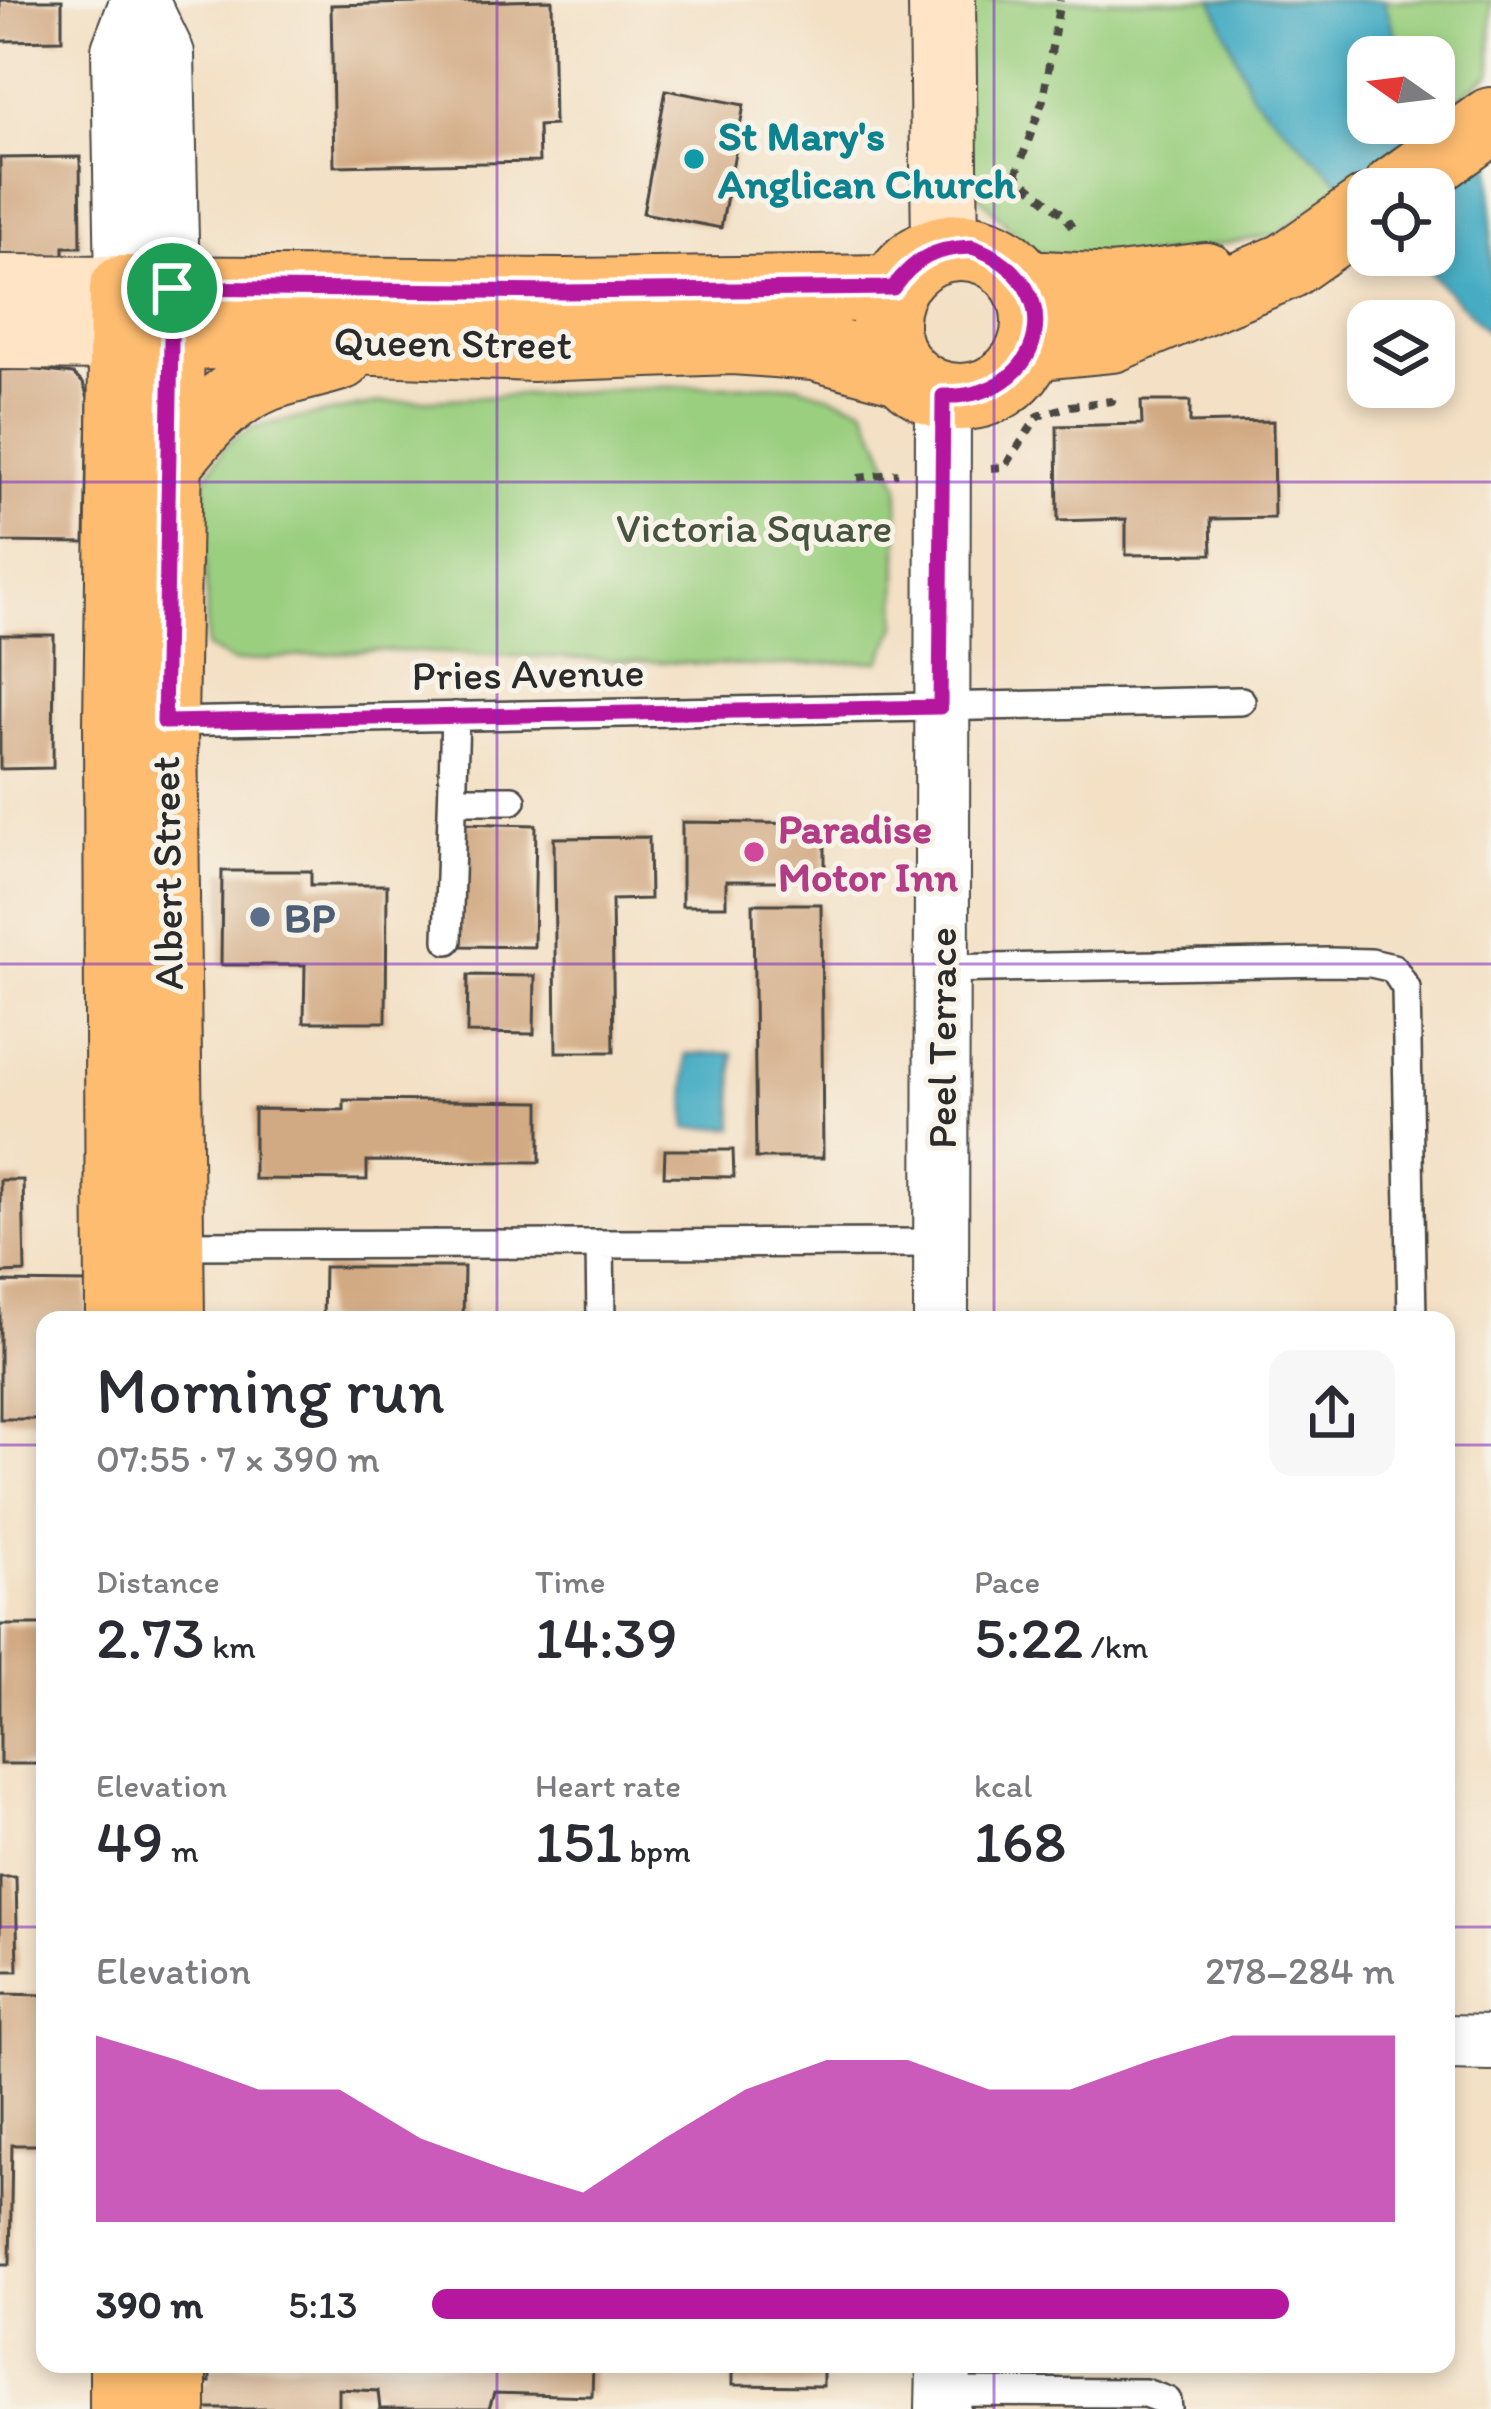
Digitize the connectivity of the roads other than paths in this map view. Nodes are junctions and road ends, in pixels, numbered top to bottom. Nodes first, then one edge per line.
1 (139, 0) edge
2 (942, 0) edge
3 (1491, 121) edge
4 (1425, 168) edge
5 (1347, 224) edge
6 (945, 248) junction
7 (0, 288) edge
8 (893, 288) junction
9 (147, 312) junction
10 (1028, 315) junction
11 (0, 335) edge
12 (383, 342) junction
13 (923, 383) junction
14 (167, 465) junction
15 (1241, 701) dead end
16 (940, 707) junction
17 (455, 716) junction
18 (141, 723) junction
19 (454, 800) junction
20 (512, 800) dead end
21 (448, 940) dead end
22 (940, 969) junction
23 (941, 1243) junction
24 (600, 1244) junction
25 (171, 1246) junction
26 (119, 1311) edge
27 (171, 1311) edge
28 (601, 1311) edge
29 (941, 1311) edge
30 (1412, 1311) edge
31 (1455, 2042) edge
32 (1491, 2042) edge
33 (123, 2373) edge
34 (173, 2373) edge
35 (945, 2393) edge
36 (123, 2409) edge
37 (173, 2409) edge
38 (1168, 2409) edge

1 - 9 street, Albert Street
2 - 6 street
3 - 4 main road
5 - 10 main road
6 - 8 main road
6 - 10 main road
7 - 9 street, Queen Street
8 - 9 main road, Queen Street
8 - 13 main road
9 - 11 street, Queen Street
9 - 12 main road, Queen Street
9 - 14 main road, Albert Street
9 - 18 main road, Albert Street
10 - 13 main road
12 - 13 main road, Queen Street
12 - 14 main road
13 - 16 street, Peel Terrace
14 - 18 main road, Albert Street
15 - 16 lane, Pries Avenue
16 - 17 lane, Pries Avenue
16 - 22 street, Peel Terrace
17 - 18 lane, Pries Avenue
17 - 19 lane
18 - 25 main road, Albert Street
18 - 26 main road, Albert Street
19 - 20 lane
19 - 21 lane
22 - 23 street, Peel Terrace
22 - 30 lane
23 - 24 lane
23 - 29 street, Peel Terrace
24 - 25 lane
24 - 28 lane
25 - 27 main road, Albert Street
31 - 32 street
33 - 36 main road
34 - 37 main road
35 - 38 lane

